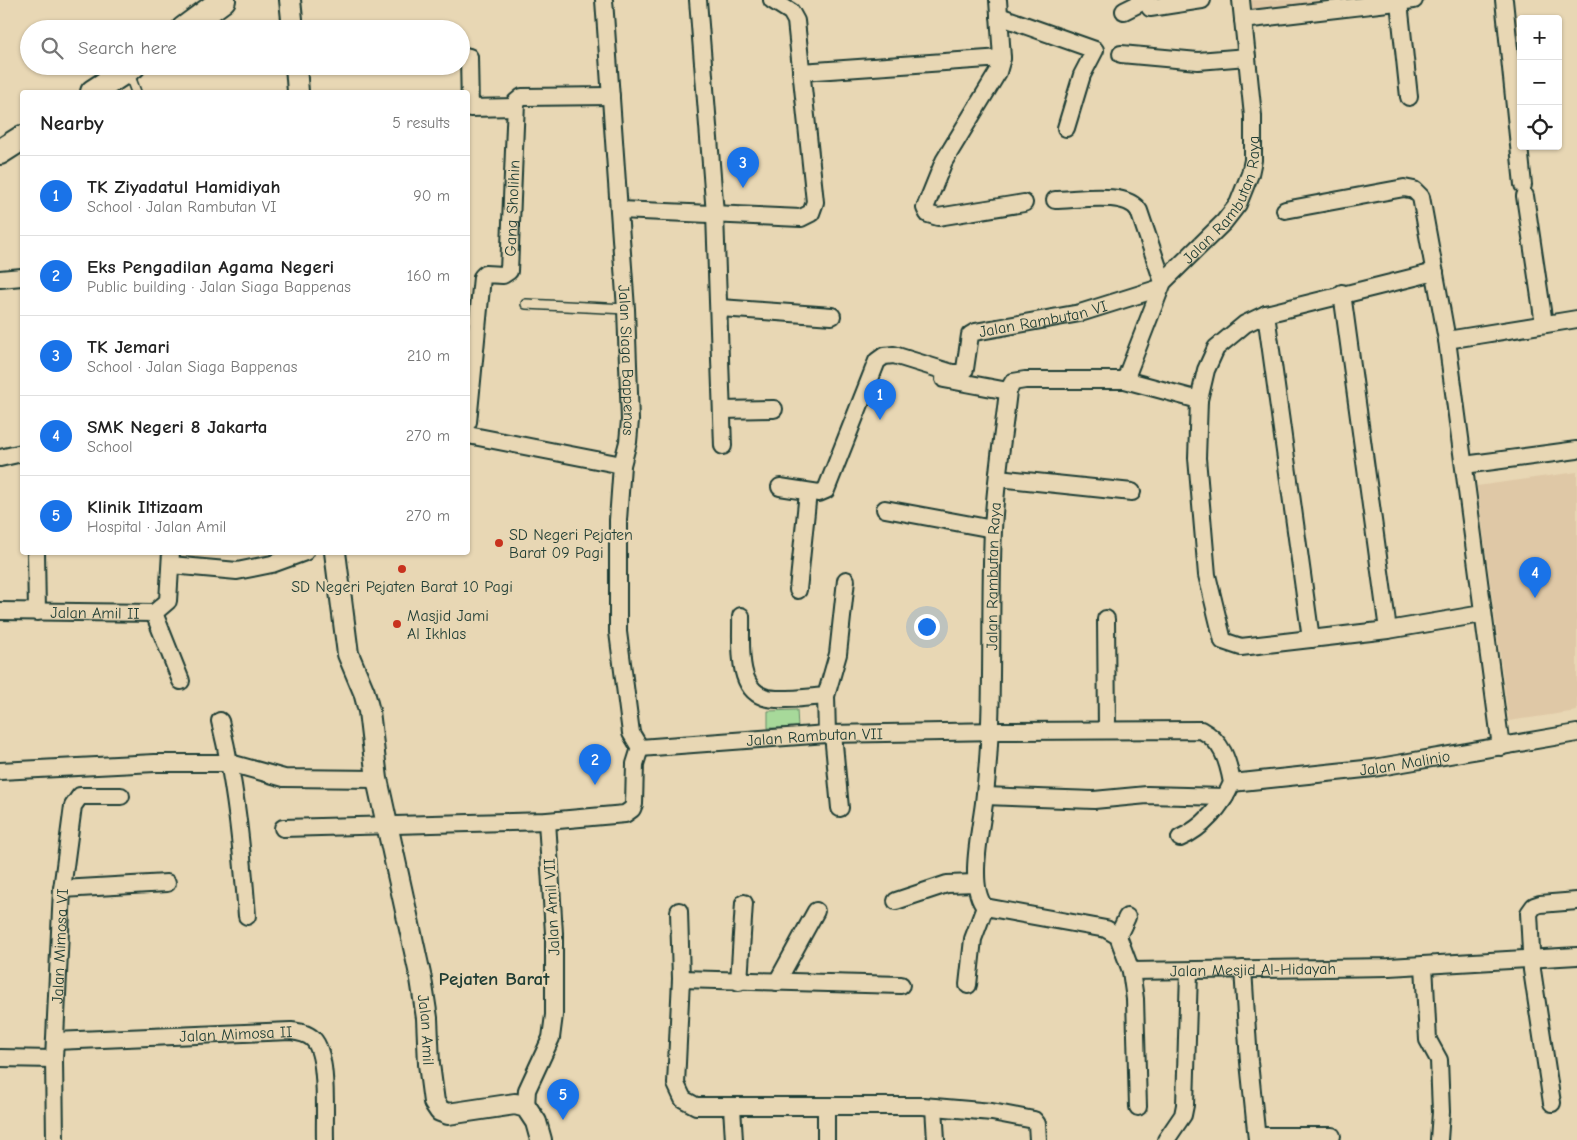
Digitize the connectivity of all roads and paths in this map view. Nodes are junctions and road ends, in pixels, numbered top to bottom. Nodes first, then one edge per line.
1 (224, 0) edge
2 (290, 0) edge
3 (604, 0) edge
4 (698, 0) edge
5 (772, 0) edge
6 (1202, 0) edge
7 (1240, 0) edge
8 (1504, 0) edge
9 (1409, 1) edge
10 (1148, 4) edge
11 (999, 8) edge
12 (1124, 11) dead end
13 (196, 20) edge
14 (292, 20) edge
15 (1243, 20) junction
16 (1121, 54) dead end
17 (1247, 57) junction
18 (1002, 58) junction
19 (801, 72) junction
20 (120, 75) edge
21 (132, 75) edge
22 (297, 75) edge
23 (469, 75) edge
24 (96, 90) edge
25 (136, 90) edge
26 (298, 90) edge
27 (470, 90) edge
28 (611, 96) junction
29 (1409, 97) dead end
30 (514, 107) junction
31 (470, 108) edge
32 (1066, 128) dead end
33 (20, 139) edge
34 (0, 150) edge
35 (1055, 200) dead end
36 (1024, 203) dead end
37 (620, 210) junction
38 (1285, 210) dead end
39 (715, 214) junction
40 (1435, 272) junction
41 (20, 277) edge
42 (0, 279) edge
43 (1161, 285) junction
44 (1342, 293) junction
45 (526, 304) dead end
46 (720, 308) junction
47 (626, 309) junction
48 (1266, 314) junction
49 (832, 316) dead end
50 (1577, 319) edge
51 (1544, 324) junction
52 (1447, 340) junction
53 (931, 377) dead end
54 (1124, 380) junction
55 (1008, 391) junction
56 (1199, 400) junction
57 (470, 401) edge
58 (774, 409) dead end
59 (722, 410) junction
60 (470, 435) edge
61 (723, 446) dead end
62 (1577, 450) edge
63 (20, 453) edge
64 (0, 458) edge
65 (622, 465) junction
66 (1464, 465) junction
67 (998, 478) junction
68 (780, 487) dead end
69 (808, 492) junction
70 (1132, 492) dead end
71 (884, 509) dead end
72 (993, 529) junction
73 (36, 555) edge
74 (297, 555) edge
75 (335, 555) edge
76 (171, 559) edge
77 (846, 580) dead end
78 (798, 590) dead end
79 (0, 611) edge
80 (37, 612) junction
81 (154, 613) junction
82 (1482, 614) junction
83 (741, 616) dead end
84 (1106, 619) dead end
85 (1388, 630) junction
86 (1311, 639) junction
87 (181, 681) dead end
88 (826, 696) junction
89 (220, 720) dead end
90 (1107, 730) junction
91 (989, 731) junction
92 (1577, 733) edge
93 (830, 734) junction
94 (1501, 747) junction
95 (640, 748) junction
96 (230, 763) junction
97 (0, 771) edge
98 (377, 779) junction
99 (1228, 790) junction
100 (121, 796) dead end
101 (985, 796) junction
102 (840, 808) dead end
103 (547, 821) junction
104 (387, 824) junction
105 (283, 828) dead end
106 (1180, 838) dead end
107 (167, 883) dead end
108 (976, 883) junction
109 (62, 889) junction
110 (896, 901) dead end
111 (1577, 901) edge
112 (744, 903) dead end
113 (985, 906) junction
114 (816, 910) dead end
115 (679, 911) dead end
116 (247, 916) dead end
117 (1127, 917) dead end
118 (1118, 936) junction
119 (1577, 956) edge
120 (1531, 959) junction
121 (1424, 965) junction
122 (1243, 969) junction
123 (1131, 971) junction
124 (1189, 971) junction
125 (681, 979) junction
126 (739, 982) junction
127 (777, 982) junction
128 (901, 985) dead end
129 (968, 985) dead end
130 (55, 1041) junction
131 (0, 1058) edge
132 (54, 1059) junction
133 (1552, 1103) dead end
134 (826, 1106) junction
135 (526, 1107) junction
136 (934, 1107) junction
137 (1138, 1107) dead end
138 (732, 1108) junction
139 (1332, 1136) dead end
140 (1257, 1138) edge
141 (55, 1140) edge
142 (325, 1140) edge
143 (541, 1140) edge
144 (734, 1140) edge
145 (826, 1140) edge
146 (936, 1140) edge
147 (1038, 1140) edge
148 (1166, 1140) edge
149 (1439, 1140) edge

1 - 13 main road
2 - 14 street
3 - 28 street, Jalan Siaga Bappenas
4 - 39 street
5 - 19 street
6 - 10 street
7 - 15 street, Jalan Rambutan Raya
8 - 51 street
9 - 15 street
9 - 29 street
10 - 12 street
11 - 18 street
11 - 32 street
15 - 17 street, Jalan Rambutan Raya
16 - 17 street
17 - 43 street, Jalan Rambutan Raya
18 - 19 street
18 - 36 street
19 - 39 street
20 - 24 main road
21 - 25 lane
22 - 26 street
23 - 27 street
28 - 30 street
28 - 37 street, Jalan Siaga Bappenas
30 - 31 street
30 - 57 street, Gang Sholihin
33 - 34 main road
35 - 43 street
37 - 39 street
37 - 47 street, Jalan Siaga Bappenas
38 - 40 street
39 - 46 street
40 - 44 street
40 - 52 street
41 - 42 street
43 - 54 street, Jalan Rambutan Raya
43 - 69 street, Jalan Rambutan VI
44 - 48 street
44 - 85 street
45 - 47 lane
46 - 49 street
46 - 59 street
47 - 65 street, Jalan Siaga Bappenas
48 - 56 street
48 - 86 street
50 - 51 street
51 - 52 street
52 - 66 street
53 - 55 street
54 - 55 street
54 - 56 street
55 - 67 street, Jalan Rambutan Raya
56 - 86 street
58 - 59 street
59 - 61 street
60 - 65 street
62 - 66 street
63 - 64 street
65 - 95 street, Jalan Siaga Bappenas
66 - 82 street
67 - 70 street
67 - 72 street, Jalan Rambutan Raya
68 - 69 street
69 - 78 street
71 - 72 street
72 - 91 street, Jalan Rambutan Raya
73 - 80 street
74 - 76 street
75 - 98 street, Jalan Amil
76 - 81 street, Jalan Amil II
77 - 88 street
79 - 80 street, Jalan Amil II
80 - 81 street, Jalan Amil II
81 - 87 street
82 - 85 street
82 - 94 street
83 - 88 street
84 - 90 street
85 - 86 street
88 - 93 street
89 - 96 street
90 - 91 street, Jalan Rambutan VII
90 - 99 street, Jalan Rambutan VII
91 - 93 street, Jalan Rambutan VII
91 - 101 street, Jalan Rambutan Raya
92 - 94 street, Jalan Malinjo
93 - 95 street, Jalan Rambutan VII
93 - 102 street
94 - 99 street, Jalan Malinjo
95 - 103 street
96 - 97 street
96 - 98 street
96 - 116 street
98 - 104 street, Jalan Amil
99 - 101 street, Jalan Malinjo
99 - 106 street
100 - 109 street, Jalan Mimosa VI
101 - 108 street, Jalan Rambutan Raya
103 - 104 street
103 - 135 street, Jalan Amil VII
104 - 105 street
104 - 135 street, Jalan Amil
107 - 109 street
108 - 110 street
108 - 113 street
109 - 130 street, Jalan Mimosa VI
111 - 120 street
112 - 126 street
113 - 118 street
113 - 129 street
114 - 127 street
115 - 125 street
117 - 118 street
118 - 123 street
119 - 120 street, Jalan Mesjid Al-Hidayah
120 - 121 street, Jalan Mesjid Al-Hidayah
120 - 133 street
121 - 122 street, Jalan Mesjid Al-Hidayah
121 - 149 street
122 - 124 street, Jalan Mesjid Al-Hidayah
122 - 140 street
123 - 124 street, Jalan Mesjid Al-Hidayah
123 - 137 street
124 - 148 street
125 - 126 street
125 - 138 street
126 - 127 street
127 - 128 street
130 - 132 street, Jalan Mimosa VI
130 - 142 street, Jalan Mimosa II
131 - 132 street
132 - 141 street, Jalan Mimosa VI
134 - 136 street
134 - 138 street
134 - 145 street
135 - 143 street
136 - 146 street
136 - 147 street
138 - 144 street
139 - 140 street

